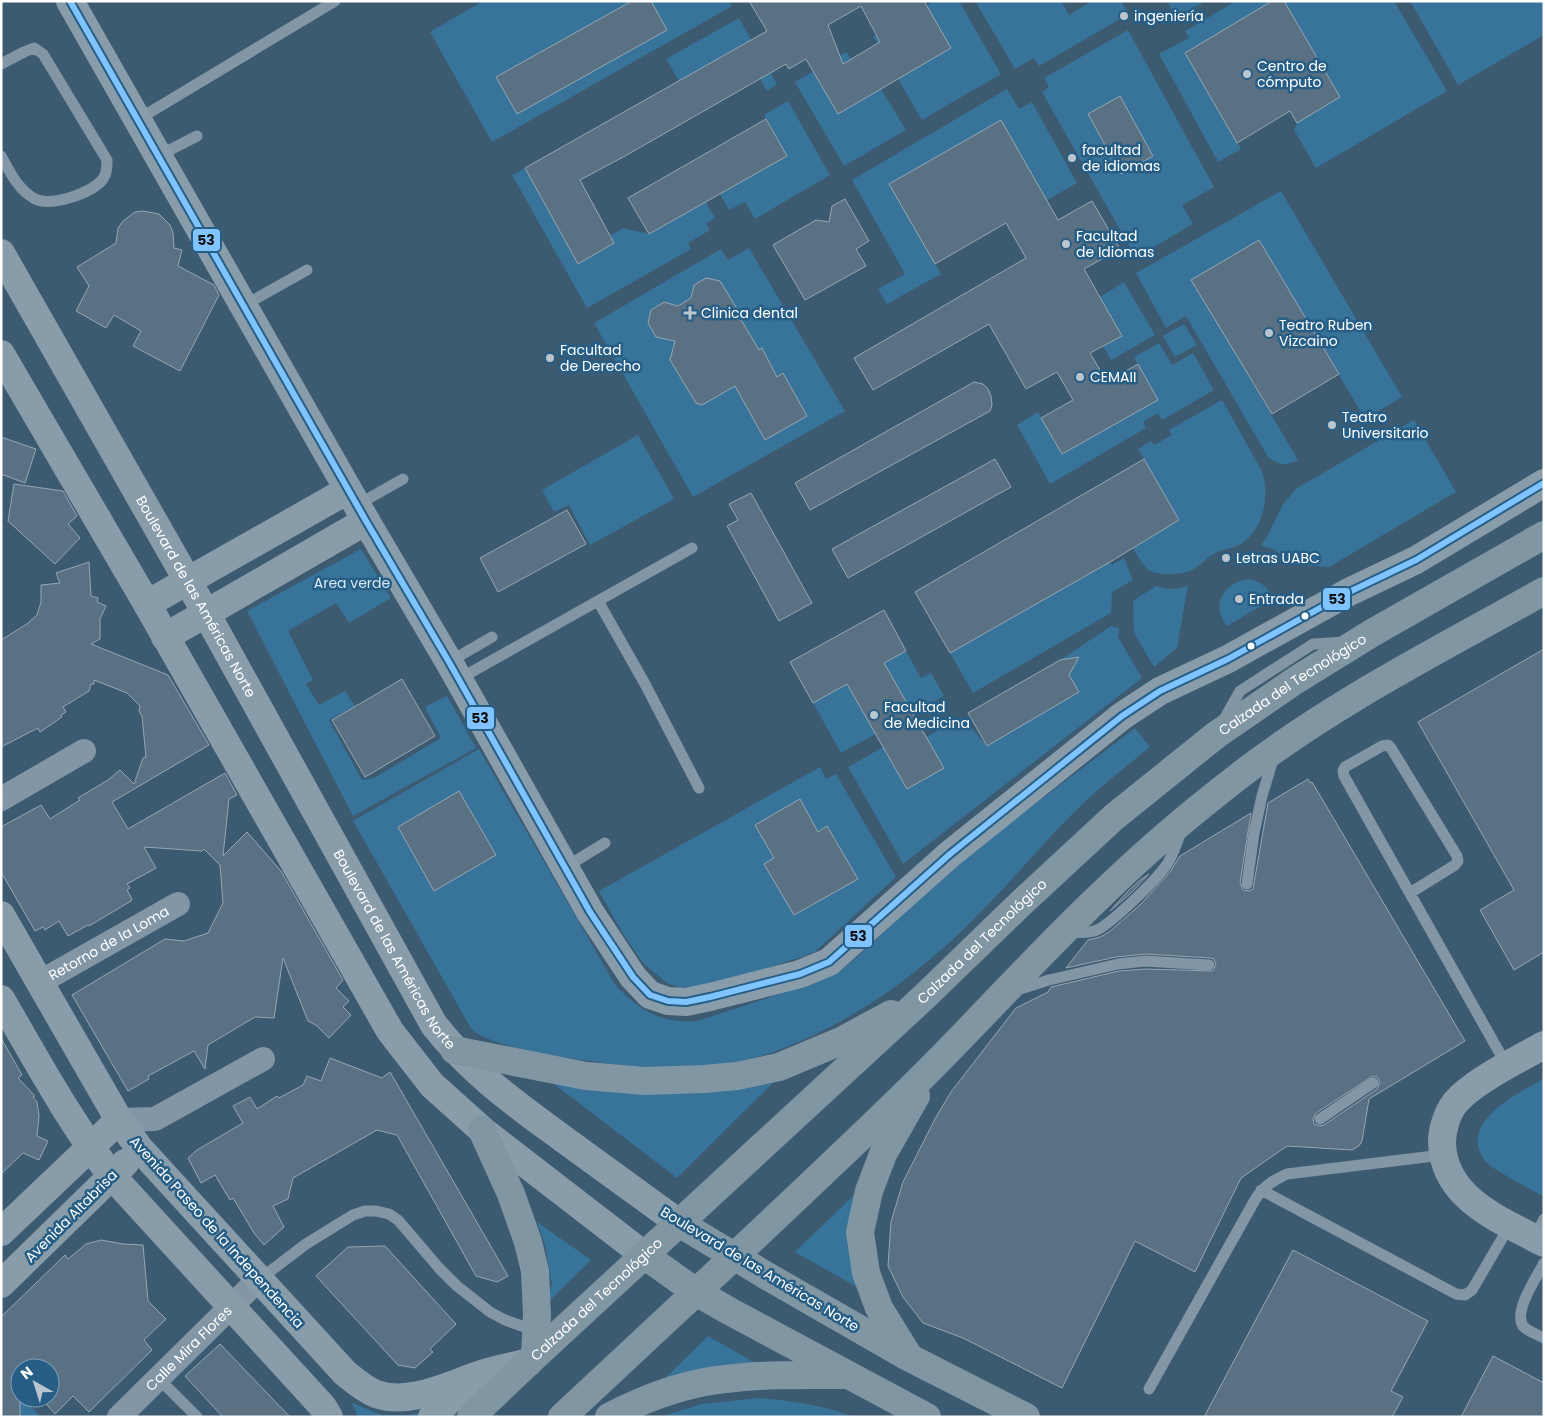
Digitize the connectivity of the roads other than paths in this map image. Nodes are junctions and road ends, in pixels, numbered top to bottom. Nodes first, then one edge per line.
1 (70, 1) edge
2 (335, 1) edge
3 (1, 64) edge
4 (138, 120) junction
5 (197, 136) dead end
6 (1, 156) edge
7 (158, 156) junction
8 (1, 253) edge
9 (307, 270) dead end
10 (243, 306) junction
11 (1, 354) edge
12 (403, 479) dead end
13 (1544, 483) edge
14 (357, 505) junction
15 (1544, 535) edge
16 (692, 548) dead end
17 (187, 581) junction
18 (1544, 592) edge
19 (598, 601) junction
20 (147, 604) junction
21 (206, 613) junction
22 (492, 636) dead end
23 (165, 637) junction
24 (454, 671) junction
25 (1277, 748) junction
26 (84, 751) dead end
27 (699, 788) dead end
28 (1, 799) edge
29 (605, 843) dead end
30 (564, 868) junction
31 (1247, 884) dead end
32 (1410, 893) junction
33 (178, 904) dead end
34 (1, 915) edge
35 (1209, 965) dead end
36 (40, 982) junction
37 (999, 996) junction
38 (924, 997) junction
39 (2, 1001) edge
40 (1544, 1045) edge
41 (454, 1050) junction
42 (943, 1056) junction
43 (263, 1059) dead end
44 (1507, 1066) junction
45 (1373, 1083) dead end
46 (155, 1119) junction
47 (118, 1120) junction
48 (1320, 1120) dead end
49 (482, 1130) junction
50 (90, 1147) junction
51 (140, 1149) junction
52 (1442, 1155) junction
53 (112, 1176) junction
54 (1261, 1190) junction
55 (679, 1223) junction
56 (1510, 1225) junction
57 (1, 1232) edge
58 (1540, 1233) edge
59 (644, 1255) junction
60 (735, 1257) junction
61 (1544, 1263) edge
62 (258, 1280) junction
63 (1, 1284) edge
64 (696, 1292) junction
65 (231, 1306) junction
66 (1544, 1338) edge
67 (533, 1350) junction
68 (908, 1357) junction
69 (848, 1375) junction
70 (474, 1376) junction
71 (159, 1379) junction
72 (1148, 1389) dead end
73 (119, 1417) edge
74 (197, 1417) edge
75 (329, 1417) edge
76 (432, 1417) edge
77 (471, 1417) edge
78 (562, 1417) edge
79 (609, 1417) edge
80 (927, 1417) edge
81 (1026, 1417) edge

1 - 4 street
2 - 4 lane
3 - 6 lane
4 - 7 street
5 - 7 lane
7 - 10 street
8 - 17 street, Boulevard de las Américas Norte
9 - 10 lane
10 - 14 street
11 - 20 street
12 - 14 lane
13 - 30 street
14 - 17 street
14 - 21 street
14 - 24 street
15 - 38 main road, Calzada del Tecnológico
16 - 19 lane
17 - 20 street
17 - 21 street, Boulevard de las Américas Norte
18 - 25 main road
19 - 24 lane
19 - 27 lane
20 - 23 street
21 - 23 street
21 - 41 street, Boulevard de las Américas Norte
22 - 24 lane
23 - 49 street
24 - 30 street
25 - 31 lane
25 - 37 main road
26 - 28 street
29 - 30 lane
32 - 32 lane
32 - 44 lane
33 - 36 street, Retorno de la Loma
34 - 36 street, Avenida Paseo de la Independencia
35 - 37 lane
36 - 47 street, Avenida Paseo de la Independencia
37 - 42 main road
38 - 41 main road
38 - 55 main road, Calzada del Tecnológico
39 - 50 street
40 - 44 street
41 - 55 street, Boulevard de las Américas Norte
42 - 60 main road
42 - 68 main road
43 - 46 street
44 - 52 street
45 - 48 lane
46 - 47 street
46 - 51 street
47 - 50 street
47 - 51 street, Avenida Paseo de la Independencia
49 - 59 street
49 - 67 main road
50 - 53 street
50 - 57 street
51 - 53 street, Avenida Altabrisa
51 - 62 street, Avenida Paseo de la Independencia
52 - 54 lane
52 - 56 street
53 - 63 street, Avenida Altabrisa
53 - 65 street
54 - 56 lane
54 - 72 lane
55 - 59 main road, Calzada del Tecnológico
55 - 60 main road, Boulevard de las Américas Norte
56 - 58 street
59 - 64 main road
59 - 67 main road, Calzada del Tecnológico
60 - 64 main road
60 - 68 main road, Boulevard de las Américas Norte
61 - 66 lane
62 - 65 street, Calle Mira Flores
62 - 67 lane
62 - 70 street, Avenida Paseo de la Independencia
64 - 69 main road
64 - 78 main road
65 - 71 street, Calle Mira Flores
65 - 75 street
67 - 70 street, Avenida Paseo de la Independencia
67 - 77 main road, Calzada del Tecnológico
68 - 81 main road, Boulevard de las Américas Norte
69 - 79 main road
69 - 80 main road
70 - 76 street
71 - 73 street, Calle Mira Flores
71 - 74 lane

